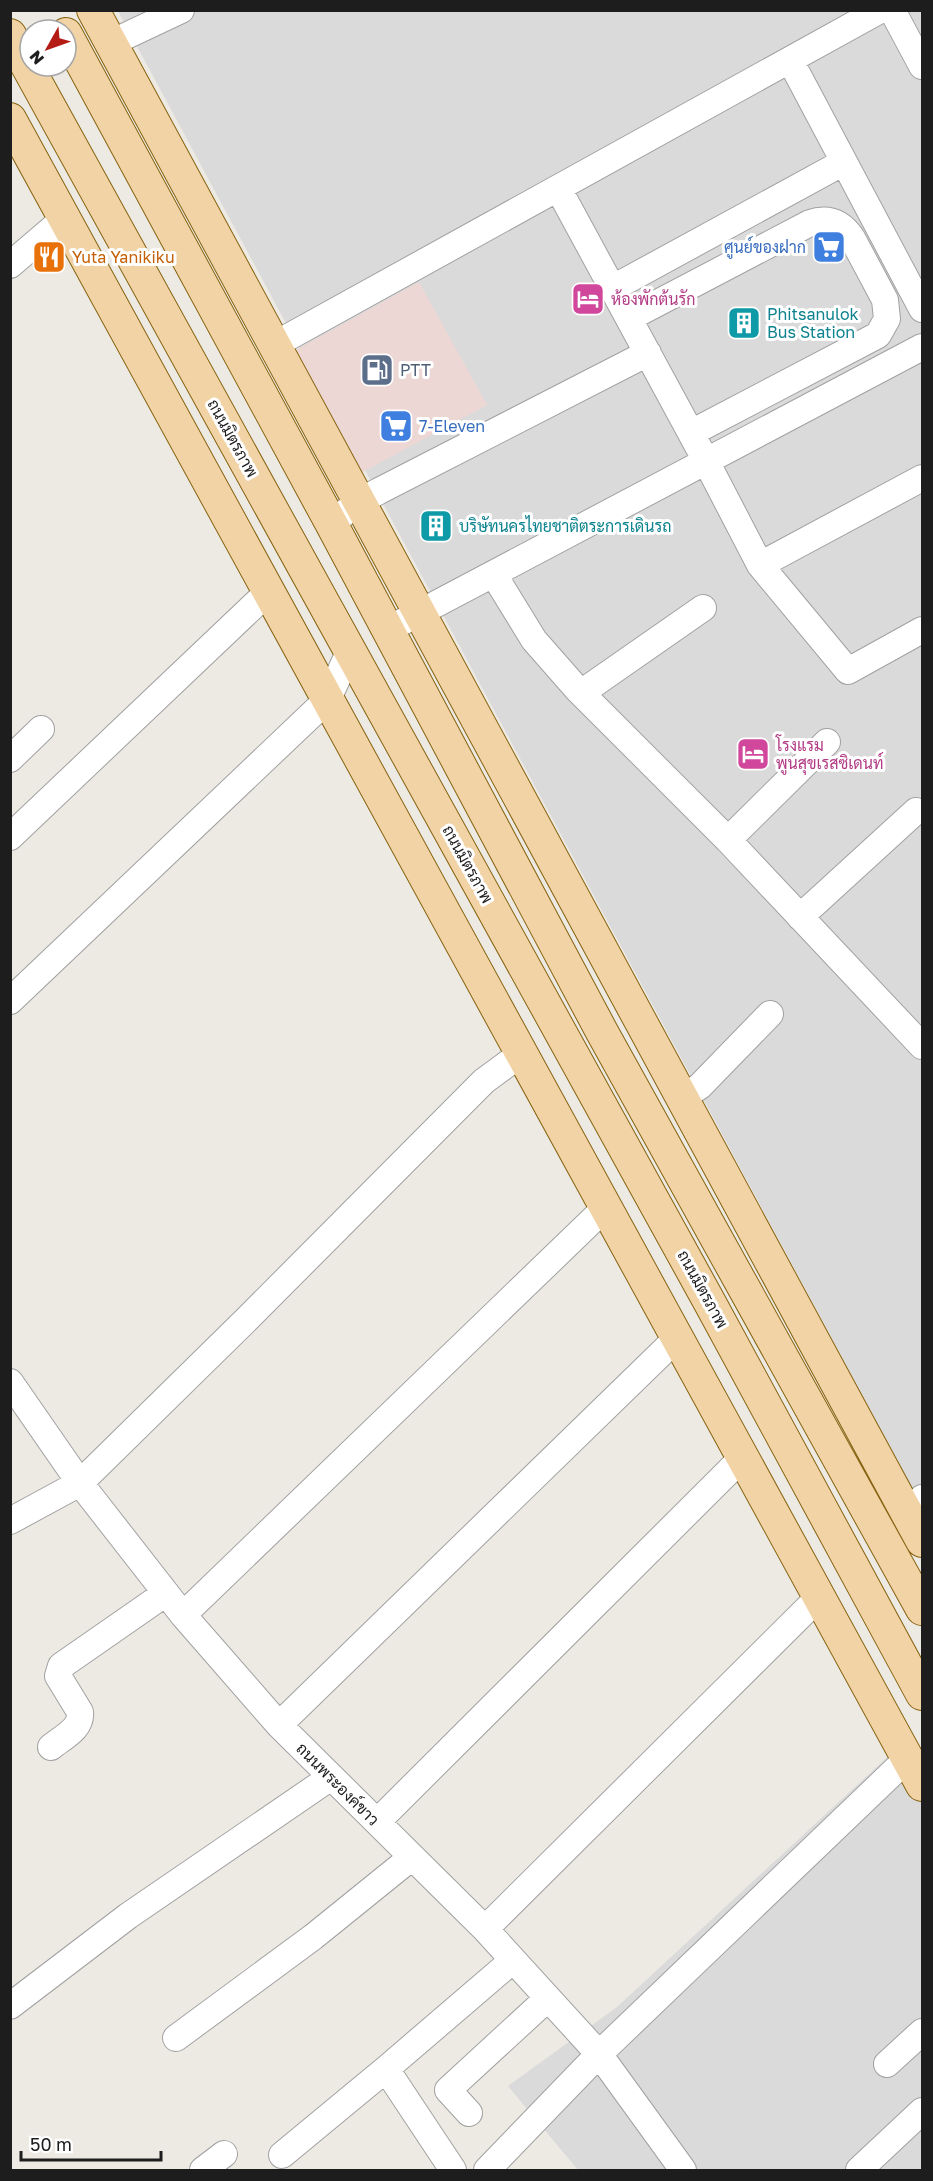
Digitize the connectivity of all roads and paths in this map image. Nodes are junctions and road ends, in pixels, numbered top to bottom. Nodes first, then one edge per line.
1 (93, 10) edge
2 (181, 10) edge
3 (880, 10) edge
4 (892, 10) edge
5 (10, 35) edge
6 (111, 44) junction
7 (78, 56) edge
8 (790, 60) junction
9 (922, 66) edge
10 (10, 119) edge
11 (844, 162) junction
12 (558, 188) junction
13 (65, 218) junction
14 (10, 266) edge
15 (613, 288) junction
16 (920, 298) edge
17 (629, 318) junction
18 (274, 345) junction
19 (135, 346) junction
20 (922, 347) edge
21 (648, 353) junction
22 (210, 397) junction
23 (691, 434) junction
24 (706, 462) junction
25 (922, 478) edge
26 (359, 502) junction
27 (331, 523) junction
28 (292, 544) junction
29 (759, 565) junction
30 (497, 572) junction
31 (269, 591) junction
32 (703, 608) dead end
33 (419, 613) junction
34 (387, 630) junction
35 (922, 630) edge
36 (350, 650) junction
37 (581, 693) junction
38 (328, 699) junction
39 (41, 729) dead end
40 (827, 742) dead end
41 (10, 759) edge
42 (916, 811) dead end
43 (10, 837) edge
44 (728, 840) junction
45 (580, 909) junction
46 (800, 916) junction
47 (473, 965) junction
48 (10, 1001) edge
49 (770, 1014) dead end
50 (596, 1021) junction
51 (564, 1038) junction
52 (922, 1046) edge
53 (522, 1053) junction
54 (682, 1098) junction
55 (606, 1207) junction
56 (743, 1286) junction
57 (710, 1303) junction
58 (678, 1337) junction
59 (10, 1382) edge
60 (839, 1387) junction
61 (739, 1450) junction
62 (80, 1483) junction
63 (915, 1506) edge
64 (10, 1521) edge
65 (922, 1541) edge
66 (166, 1593) junction
67 (819, 1597) junction
68 (922, 1609) edge
69 (183, 1615) junction
70 (922, 1694) edge
71 (279, 1725) junction
72 (51, 1747) dead end
73 (915, 1772) edge
74 (331, 1777) junction
75 (377, 1822) junction
76 (412, 1857) junction
77 (485, 1929) junction
78 (513, 1960) junction
79 (548, 1998) junction
80 (10, 2006) edge
81 (922, 2032) edge
82 (176, 2038) dead end
83 (600, 2054) junction
84 (887, 2064) dead end
85 (386, 2069) junction
86 (922, 2111) edge
87 (469, 2113) dead end
88 (224, 2154) dead end
89 (282, 2155) dead end
90 (203, 2170) edge
91 (453, 2170) edge
92 (487, 2170) edge
93 (683, 2170) edge
94 (859, 2170) edge

1 - 6 main road
2 - 6 street
3 - 8 street
4 - 9 street
5 - 22 main road, ถนนมิตรภาพ
6 - 18 main road
7 - 27 main road
8 - 11 street
8 - 12 street
10 - 13 main road
11 - 15 street
11 - 16 street
12 - 15 street
12 - 18 street
13 - 14 street
13 - 19 main road
15 - 17 street
17 - 21 street
17 - 23 street
18 - 26 main road
19 - 22 main road
19 - 31 main road
20 - 24 street
21 - 23 street
21 - 26 street
22 - 28 main road, ถนนมิตรภาพ
23 - 24 street
24 - 29 street
24 - 30 street
25 - 29 street
26 - 27 street
26 - 33 main road
27 - 28 main road
27 - 34 main road
28 - 36 main road, ถนนมิตรภาพ
29 - 35 street
30 - 33 street
30 - 37 street
31 - 38 main road
31 - 43 street
32 - 37 street
33 - 34 street
33 - 45 main road
34 - 36 main road
34 - 50 main road
36 - 38 street
36 - 51 main road, ถนนมิตรภาพ
37 - 44 street
38 - 47 main road
38 - 48 street
39 - 41 street
40 - 44 street
42 - 46 street
44 - 46 street
45 - 50 main road
45 - 54 main road
46 - 52 street
47 - 51 main road
47 - 53 main road
49 - 54 street
50 - 51 main road
50 - 56 main road
51 - 57 main road, ถนนมิตรภาพ
53 - 55 main road
53 - 62 street
54 - 60 main road
55 - 58 main road
55 - 69 street
56 - 60 main road
56 - 68 main road
57 - 61 main road
57 - 70 main road, ถนนมิตรภาพ
58 - 61 main road
58 - 71 street
59 - 62 street, ถนนพระองค์ขาว
60 - 63 main road
61 - 67 main road
61 - 75 street
62 - 64 street
62 - 66 street, ถนนพระองค์ขาว
63 - 65 main road
66 - 69 street, ถนนพระองค์ขาว
66 - 72 street
67 - 73 main road
67 - 77 street
69 - 71 street, ถนนพระองค์ขาว
71 - 74 street, ถนนพระองค์ขาว
73 - 83 street
74 - 75 street, ถนนพระองค์ขาว
74 - 80 street
75 - 76 street, ถนนพระองค์ขาว
76 - 77 street, ถนนพระองค์ขาว
76 - 82 street
77 - 78 street, ถนนพระองค์ขาว
78 - 79 street, ถนนพระองค์ขาว
78 - 85 street
79 - 83 street, ถนนพระองค์ขาว
79 - 87 street
81 - 84 street
83 - 92 street
83 - 93 street, ถนนพระองค์ขาว
85 - 89 street
85 - 91 street
86 - 94 street
88 - 90 street

